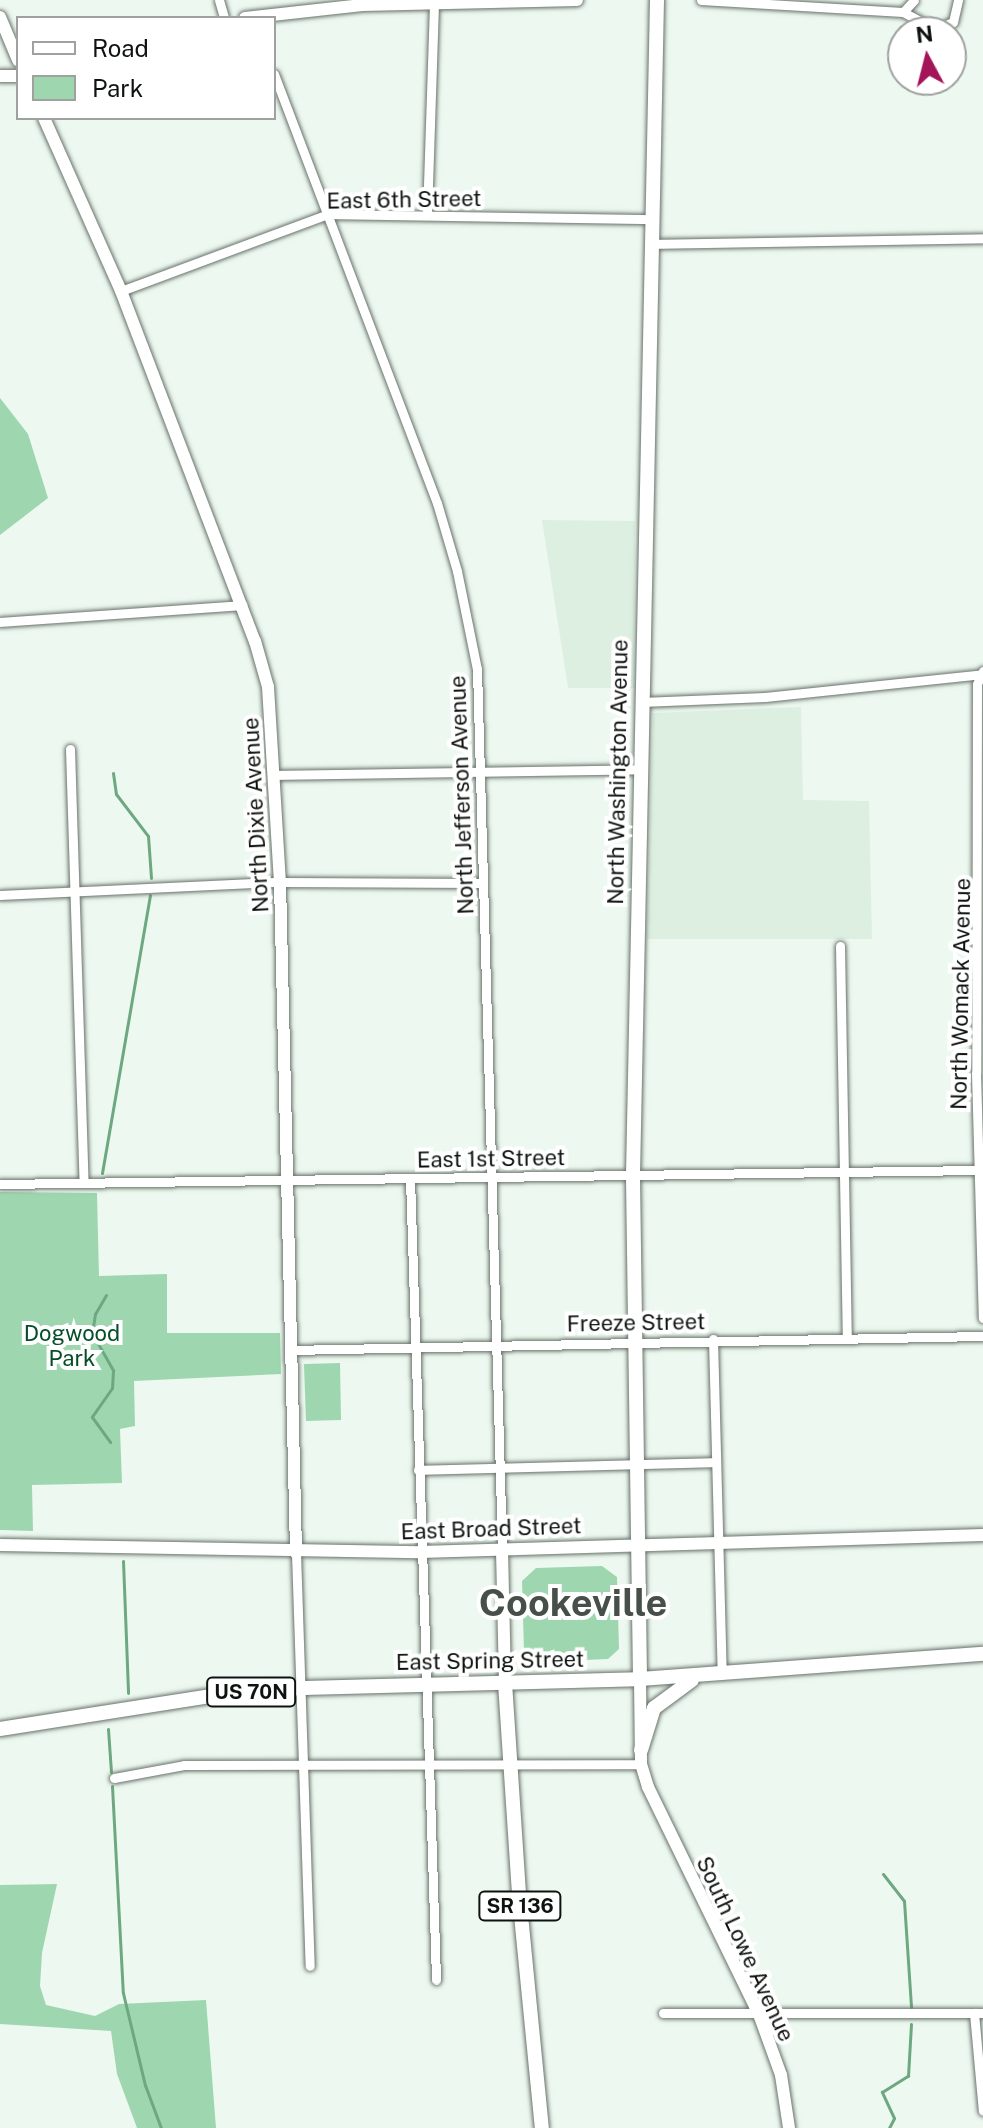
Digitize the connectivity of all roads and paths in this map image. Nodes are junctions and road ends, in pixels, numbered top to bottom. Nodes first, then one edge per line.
1 (577, 0) edge
2 (657, 0) edge
3 (701, 0) edge
4 (914, 0) edge
5 (958, 0) edge
6 (434, 2) edge
7 (903, 12) junction
8 (262, 16) edge
9 (0, 17) edge
10 (16, 55) edge
11 (276, 79) edge
12 (45, 120) edge
13 (328, 214) junction
14 (427, 215) junction
15 (652, 219) junction
16 (983, 238) edge
17 (651, 244) junction
18 (121, 291) junction
19 (242, 605) junction
20 (0, 622) edge
21 (983, 673) edge
22 (641, 702) junction
23 (70, 749) dead end
24 (639, 769) junction
25 (482, 770) junction
26 (276, 775) junction
27 (280, 882) junction
28 (483, 883) junction
29 (76, 890) junction
30 (0, 895) edge
31 (840, 946) dead end
32 (981, 1170) edge
33 (845, 1172) junction
34 (633, 1175) junction
35 (490, 1177) junction
36 (410, 1178) junction
37 (84, 1183) junction
38 (288, 1183) junction
39 (0, 1184) edge
40 (983, 1318) edge
41 (983, 1336) edge
42 (847, 1337) junction
43 (713, 1339) junction
44 (632, 1341) junction
45 (495, 1343) junction
46 (413, 1346) junction
47 (290, 1350) junction
48 (716, 1462) junction
49 (635, 1465) junction
50 (498, 1468) junction
51 (418, 1470) junction
52 (983, 1535) edge
53 (717, 1543) junction
54 (0, 1545) edge
55 (637, 1545) junction
56 (502, 1550) junction
57 (420, 1552) junction
58 (296, 1553) junction
59 (983, 1654) edge
60 (722, 1674) junction
61 (700, 1675) junction
62 (640, 1679) junction
63 (505, 1683) junction
64 (423, 1685) junction
65 (302, 1688) junction
66 (0, 1729) edge
67 (641, 1757) junction
68 (304, 1767) junction
69 (510, 1767) junction
70 (429, 1768) junction
71 (114, 1778) dead end
72 (310, 1966) dead end
73 (436, 1980) dead end
74 (663, 2013) dead end
75 (978, 2013) edge
76 (760, 2017) junction
77 (983, 2111) edge
78 (542, 2128) edge
79 (789, 2128) edge

1 - 6 street
2 - 15 main road, North Washington Avenue
3 - 7 street
4 - 7 street
5 - 7 street
6 - 8 street
6 - 14 street
9 - 10 street
11 - 13 street, North Jefferson Avenue
12 - 18 street, North Dixie Avenue
13 - 14 street, East 6th Street
13 - 18 street, East 6th Street
13 - 25 street, North Jefferson Avenue
14 - 15 street, East 6th Street
15 - 17 main road, North Washington Avenue
16 - 17 street
17 - 22 main road, North Washington Avenue
18 - 19 street, North Dixie Avenue
19 - 20 street
19 - 26 street, North Dixie Avenue
21 - 22 street
21 - 32 street, North Womack Avenue
22 - 24 main road, North Washington Avenue
23 - 29 street
24 - 25 street
24 - 34 main road, North Washington Avenue
25 - 26 street
25 - 28 street, North Jefferson Avenue
26 - 27 street, North Dixie Avenue
27 - 28 street
27 - 29 street
27 - 38 street, North Dixie Avenue
28 - 35 street, North Jefferson Avenue
29 - 30 street
29 - 37 street
31 - 33 street
32 - 33 street, East 1st Street
32 - 40 street, North Womack Avenue
33 - 34 street, East 1st Street
33 - 42 street
34 - 35 street, East 1st Street
34 - 44 main road, North Washington Avenue
35 - 36 street, East 1st Street
35 - 45 street, North Jefferson Avenue
36 - 38 street, East 1st Street
36 - 46 street
37 - 38 street, East 1st Street
37 - 39 street, East 1st Street
38 - 47 street, North Dixie Avenue
41 - 42 street, Freeze Street
42 - 43 street, Freeze Street
43 - 44 street, Freeze Street
43 - 48 street
44 - 45 street, Freeze Street
44 - 49 main road, North Washington Avenue
45 - 46 street, Freeze Street
45 - 50 street, North Jefferson Avenue
46 - 47 street, Freeze Street
46 - 51 street
47 - 58 street, North Dixie Avenue
48 - 49 street
48 - 53 street
49 - 50 street
49 - 55 main road, North Washington Avenue
50 - 51 street
50 - 56 street, North Jefferson Avenue
51 - 57 street
52 - 53 street, East Broad Street
53 - 55 street, East Broad Street
53 - 60 street
54 - 58 street, East Broad Street
55 - 56 street, East Broad Street
55 - 62 main road, North Washington Avenue
56 - 57 street, East Broad Street
56 - 63 street
57 - 58 street, East Broad Street
57 - 64 street
58 - 65 street
59 - 60 main road, East Spring Street / US 70N
60 - 61 main road, East Spring Street / US 70N
61 - 62 main road, East Spring Street / US 70N
61 - 67 main road
62 - 63 main road, East Spring Street / US 70N
62 - 67 street
63 - 64 main road, East Spring Street / US 70N
63 - 69 main road, SR 136
64 - 65 main road, East Spring Street / US 70N
64 - 70 street
65 - 66 main road, East Spring Street / US 70N
65 - 68 street
67 - 69 street
67 - 76 street, South Lowe Avenue
68 - 70 street
68 - 71 street
68 - 72 street
69 - 70 street
69 - 78 main road, SR 136
70 - 73 street
74 - 76 street
75 - 76 street
75 - 77 street
76 - 79 street, South Lowe Avenue

